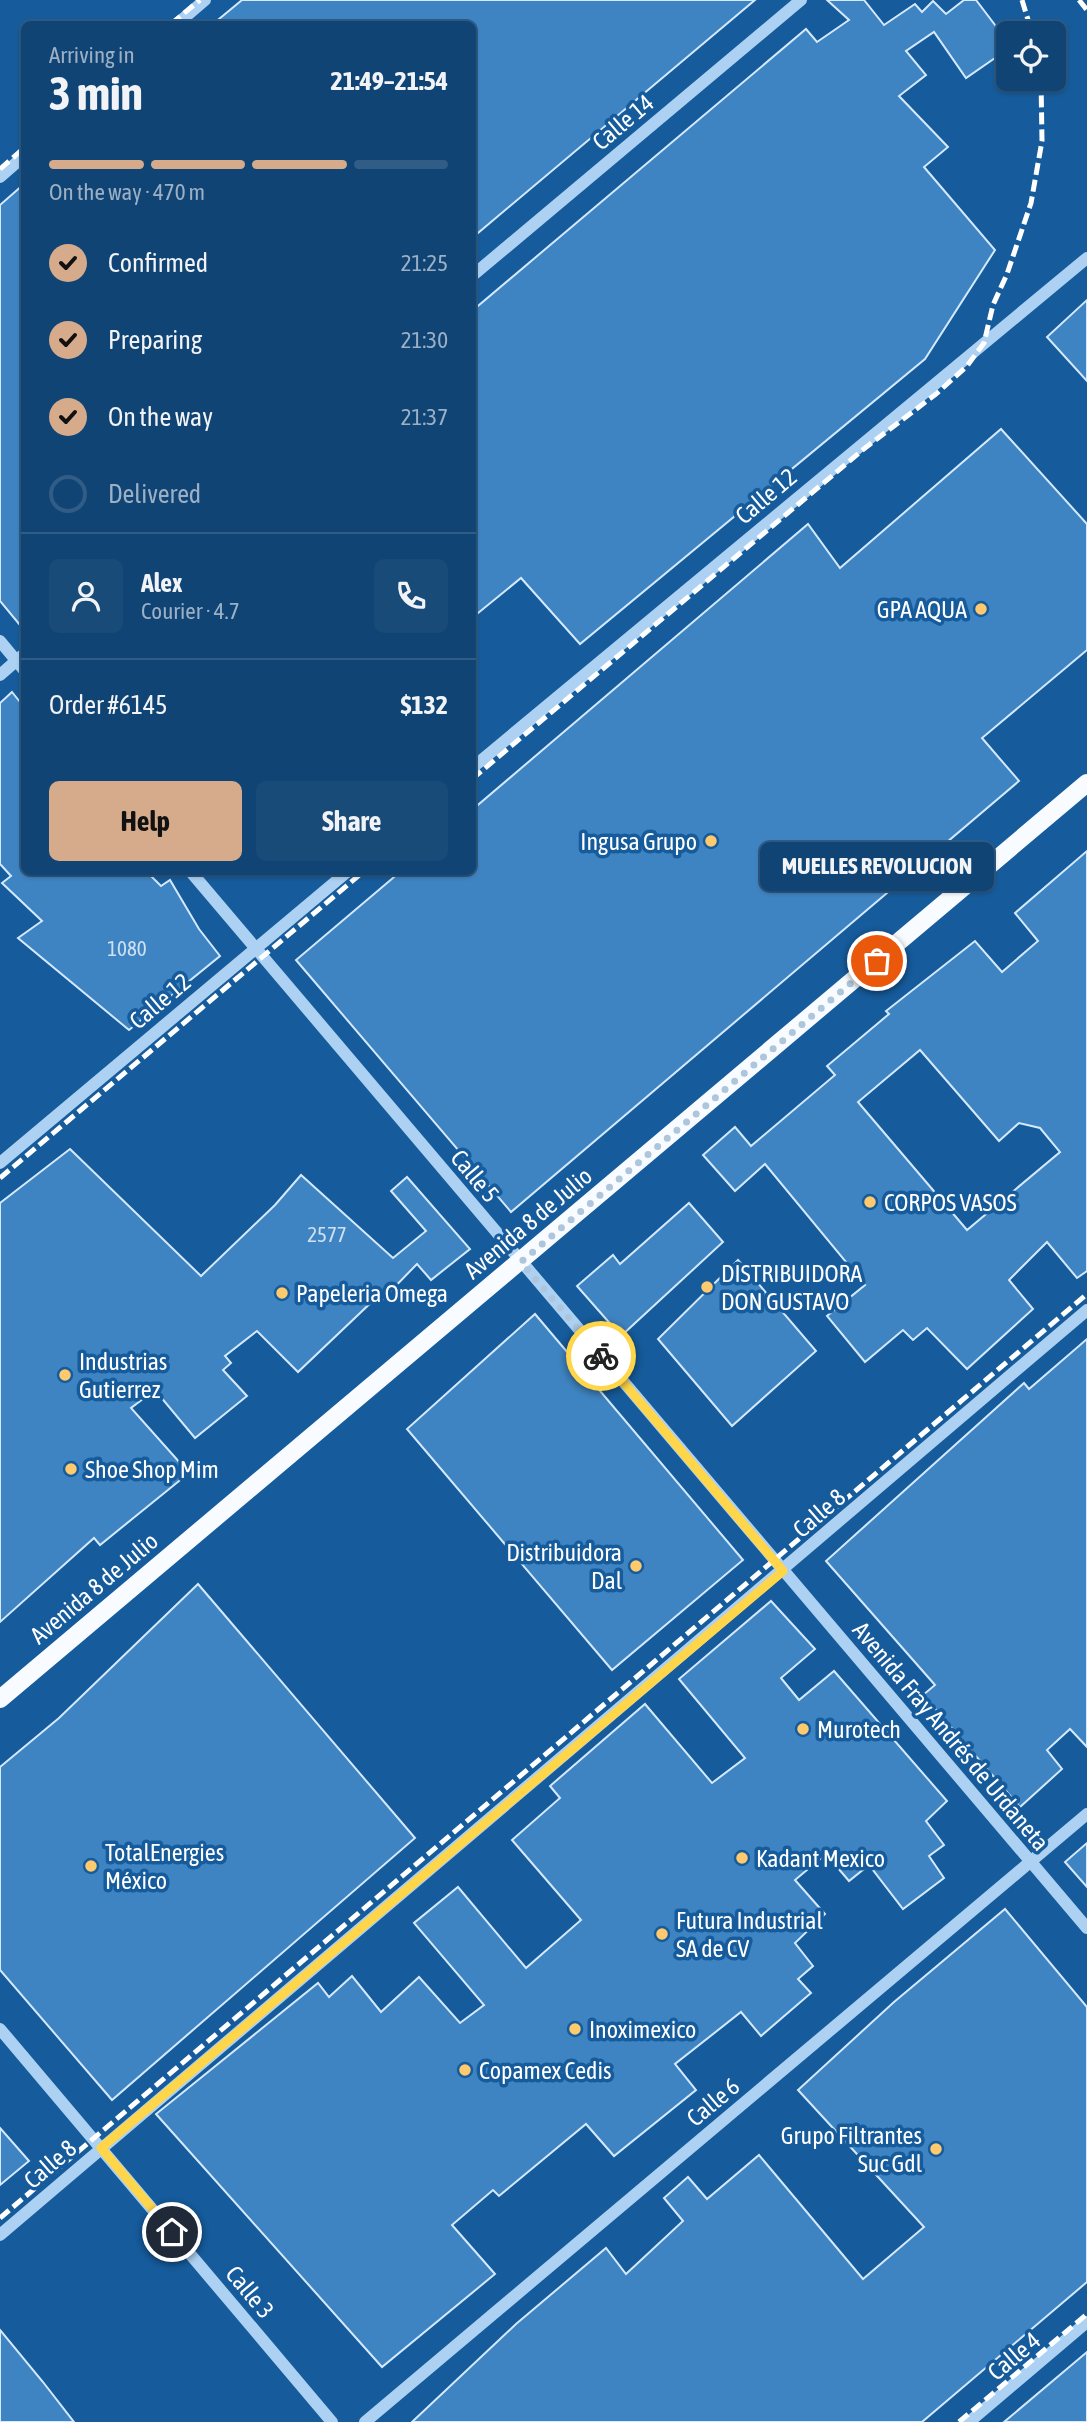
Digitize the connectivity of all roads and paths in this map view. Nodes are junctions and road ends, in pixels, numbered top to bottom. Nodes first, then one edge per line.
1 (205, 0) edge
2 (801, 0) edge
3 (180, 21) edge
4 (21, 159) edge
5 (0, 177) edge
6 (1087, 258) edge
7 (476, 273) edge
8 (0, 641) edge
9 (21, 661) edge
10 (21, 663) edge
11 (0, 675) edge
12 (476, 765) edge
13 (1087, 783) edge
14 (193, 875) edge
15 (343, 875) edge
16 (254, 949) junction
17 (0, 1163) edge
18 (521, 1262) junction
19 (1087, 1310) edge
20 (783, 1571) junction
21 (0, 1699) edge
22 (1087, 1814) edge
23 (1031, 1862) junction
24 (1087, 1928) edge
25 (0, 2029) edge
26 (101, 2148) junction
27 (0, 2235) edge
28 (1087, 2322) edge
29 (332, 2422) edge
30 (365, 2422) edge
31 (969, 2422) edge

1 - 3 street
2 - 7 street, Calle 14
4 - 5 street
6 - 12 street, Calle 12
8 - 9 street
10 - 11 street
13 - 18 main road, Avenida 8 de Julio
14 - 16 street, Calle 5
15 - 16 street, Calle 12
16 - 17 street, Calle 12
16 - 18 street, Calle 5
18 - 20 street, Calle 5
18 - 21 main road, Avenida 8 de Julio
19 - 20 street, Calle 8
20 - 23 street, Avenida Fray Andrés de Urdaneta
20 - 26 street, Calle 8
22 - 23 street, Calle 6
23 - 24 street, Avenida Fray Andrés de Urdaneta
23 - 30 street, Calle 6
25 - 26 street, Calle 3
26 - 27 street, Calle 8
26 - 29 street, Calle 3
28 - 31 street, Calle 4

